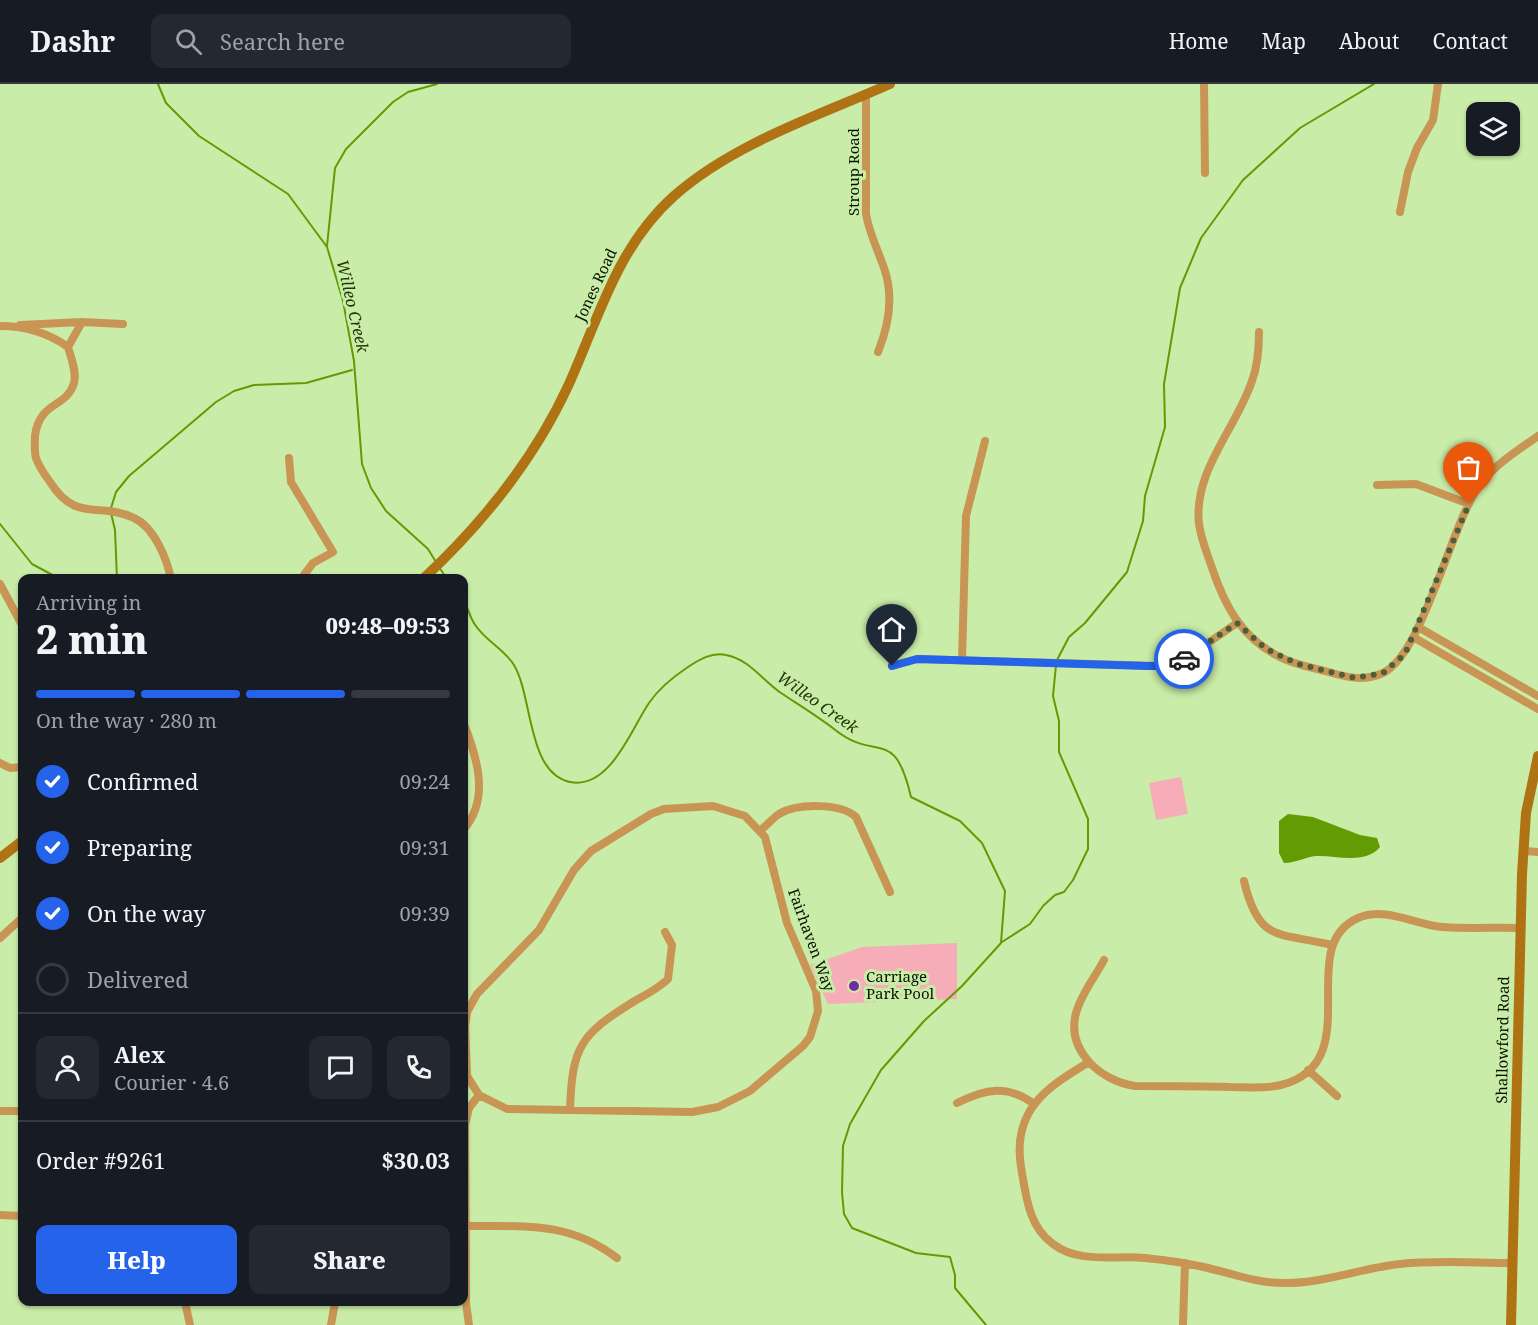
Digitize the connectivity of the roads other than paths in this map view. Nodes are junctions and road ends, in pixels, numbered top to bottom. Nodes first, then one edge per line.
1 (890, 84) edge
2 (1203, 84) edge
3 (1438, 84) edge
4 (866, 95) junction
5 (1205, 173) dead end
6 (1400, 212) dead end
7 (82, 322) junction
8 (123, 324) dead end
9 (0, 326) edge
10 (13, 326) junction
11 (1259, 332) dead end
12 (68, 347) junction
13 (878, 352) dead end
14 (1538, 436) edge
15 (985, 441) dead end
16 (289, 458) dead end
17 (1377, 484) dead end
18 (1469, 504) junction
19 (169, 574) edge
20 (305, 574) edge
21 (428, 574) edge
22 (0, 584) edge
23 (18, 618) edge
24 (1237, 623) junction
25 (1418, 627) junction
26 (1413, 637) junction
27 (962, 660) junction
28 (892, 666) dead end
29 (1538, 696) edge
30 (1538, 709) edge
31 (468, 739) edge
32 (1538, 756) edge
33 (0, 763) edge
34 (18, 767) edge
35 (468, 823) edge
36 (761, 830) junction
37 (18, 844) edge
38 (1523, 851) junction
39 (1538, 852) edge
40 (0, 858) edge
41 (1244, 881) dead end
42 (890, 892) dead end
43 (18, 922) edge
44 (1521, 927) junction
45 (665, 932) dead end
46 (0, 938) edge
47 (1332, 945) junction
48 (1104, 960) dead end
49 (468, 1015) edge
50 (1089, 1062) junction
51 (1308, 1070) junction
52 (468, 1078) edge
53 (479, 1095) junction
54 (1337, 1096) dead end
55 (957, 1103) dead end
56 (1034, 1104) junction
57 (570, 1110) junction
58 (0, 1111) edge
59 (18, 1111) edge
60 (468, 1111) edge
61 (0, 1215) edge
62 (18, 1216) edge
63 (468, 1226) edge
64 (617, 1258) dead end
65 (1185, 1263) junction
66 (1513, 1263) junction
67 (186, 1306) edge
68 (334, 1306) edge
69 (466, 1306) edge
70 (190, 1325) edge
71 (331, 1325) edge
72 (469, 1325) edge
73 (1183, 1325) edge
74 (1511, 1325) edge

1 - 4 street, Jones Road
2 - 5 street
3 - 6 street
4 - 13 street, Stroup Road
4 - 21 street, Jones Road
7 - 8 street
7 - 10 street
7 - 12 street
9 - 10 street
10 - 12 street
11 - 24 street
12 - 19 street
14 - 18 street
15 - 27 street
16 - 20 street
17 - 18 street
18 - 25 street
22 - 23 street
24 - 26 street
24 - 27 street
25 - 26 street
25 - 29 street
26 - 30 street
27 - 28 street
31 - 35 street
32 - 38 street, Shallowford Road
33 - 34 street
36 - 42 street
36 - 49 street
36 - 57 street, Fairhaven Way
37 - 40 street
38 - 39 street
38 - 44 street, Shallowford Road
41 - 47 street
43 - 46 street
44 - 47 street
44 - 66 street, Shallowford Road
45 - 57 street
47 - 51 street
48 - 50 street
50 - 51 street
50 - 56 street
51 - 54 street
52 - 53 street
53 - 57 street, Fairhaven Way
53 - 60 street
55 - 56 street
56 - 65 street
58 - 59 street
61 - 62 street
63 - 64 street
65 - 66 street
65 - 73 street
66 - 74 street, Shallowford Road
67 - 70 street
68 - 71 street
69 - 72 street

